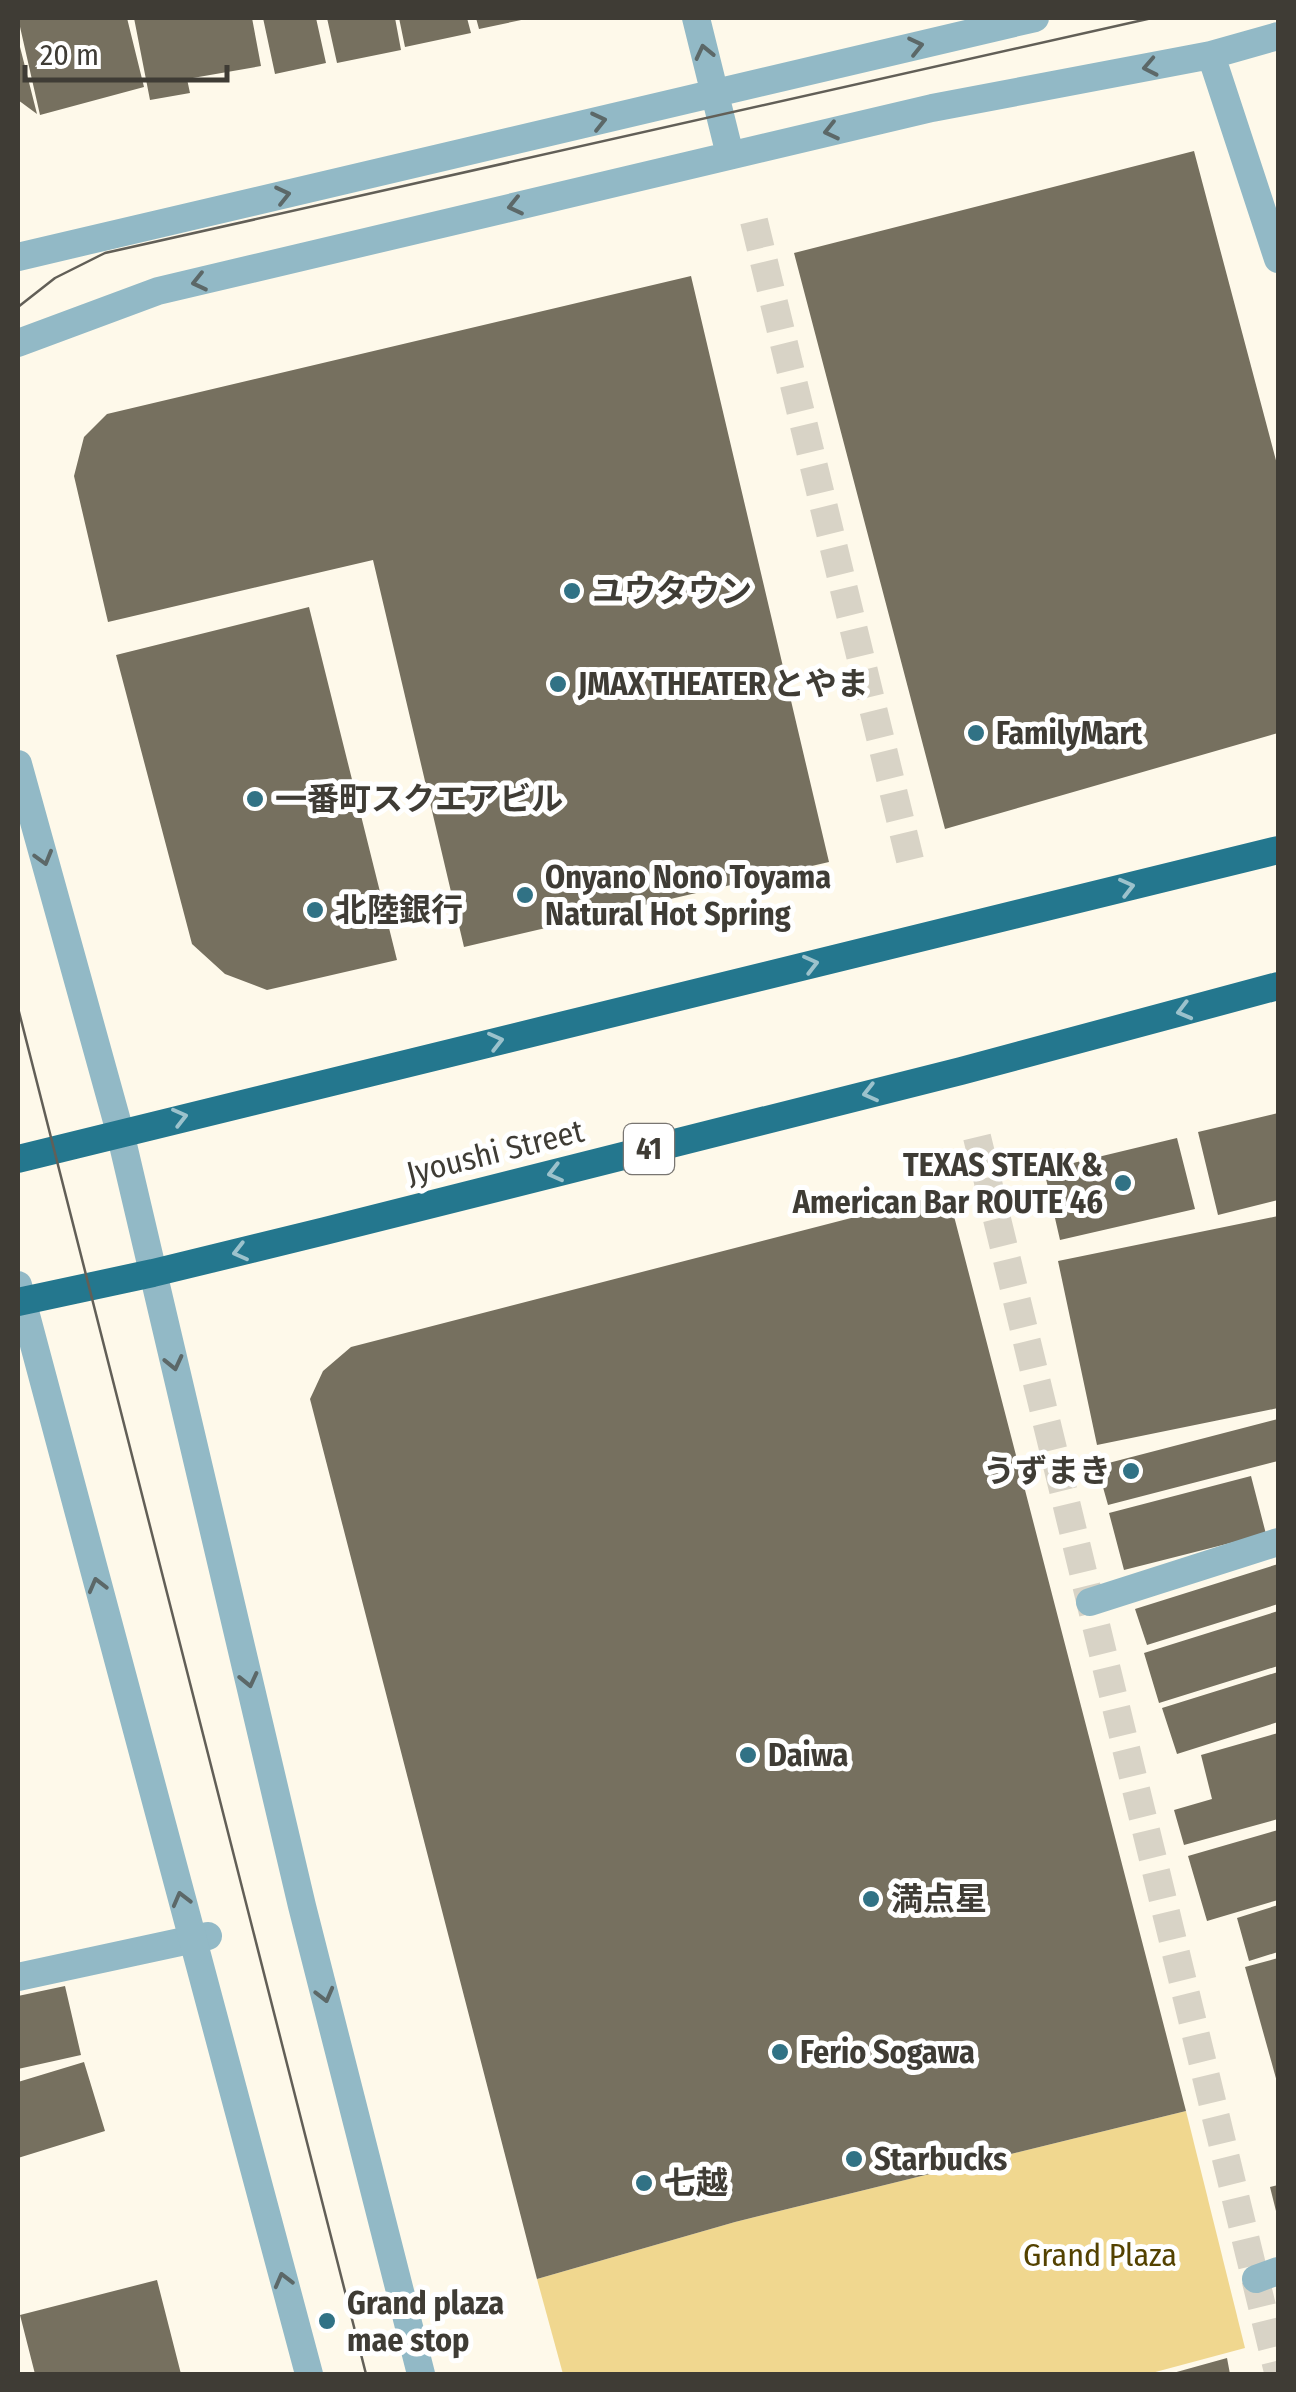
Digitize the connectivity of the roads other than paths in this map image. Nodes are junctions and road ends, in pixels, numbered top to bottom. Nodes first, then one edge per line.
1 (696, 18) edge
2 (1036, 18) edge
3 (1278, 36) edge
4 (1210, 55) junction
5 (714, 94) junction
6 (730, 155) junction
7 (18, 257) edge
8 (1278, 259) edge
9 (18, 342) edge
10 (18, 764) edge
11 (1278, 850) edge
12 (1278, 986) edge
13 (120, 1132) junction
14 (18, 1158) edge
15 (154, 1274) junction
16 (19, 1296) edge
17 (1278, 1542) edge
18 (1090, 1602) dead end
19 (200, 1937) junction
20 (18, 1976) edge
21 (308, 2374) edge
22 (421, 2374) edge

5 -> 1 street
5 -> 2 street
3 - 4 street
4 -> 6 street
4 - 8 street
5 - 6 street
7 -> 5 street
6 -> 9 street
10 -> 13 street
13 -> 11 highway
12 -> 15 highway, Jyoushi Street / 41
13 - 14 highway
13 - 15 street
15 - 16 highway, Jyoushi Street / 41
15 -> 22 street
19 -> 16 street
17 - 18 street
19 - 20 street
21 -> 19 street

